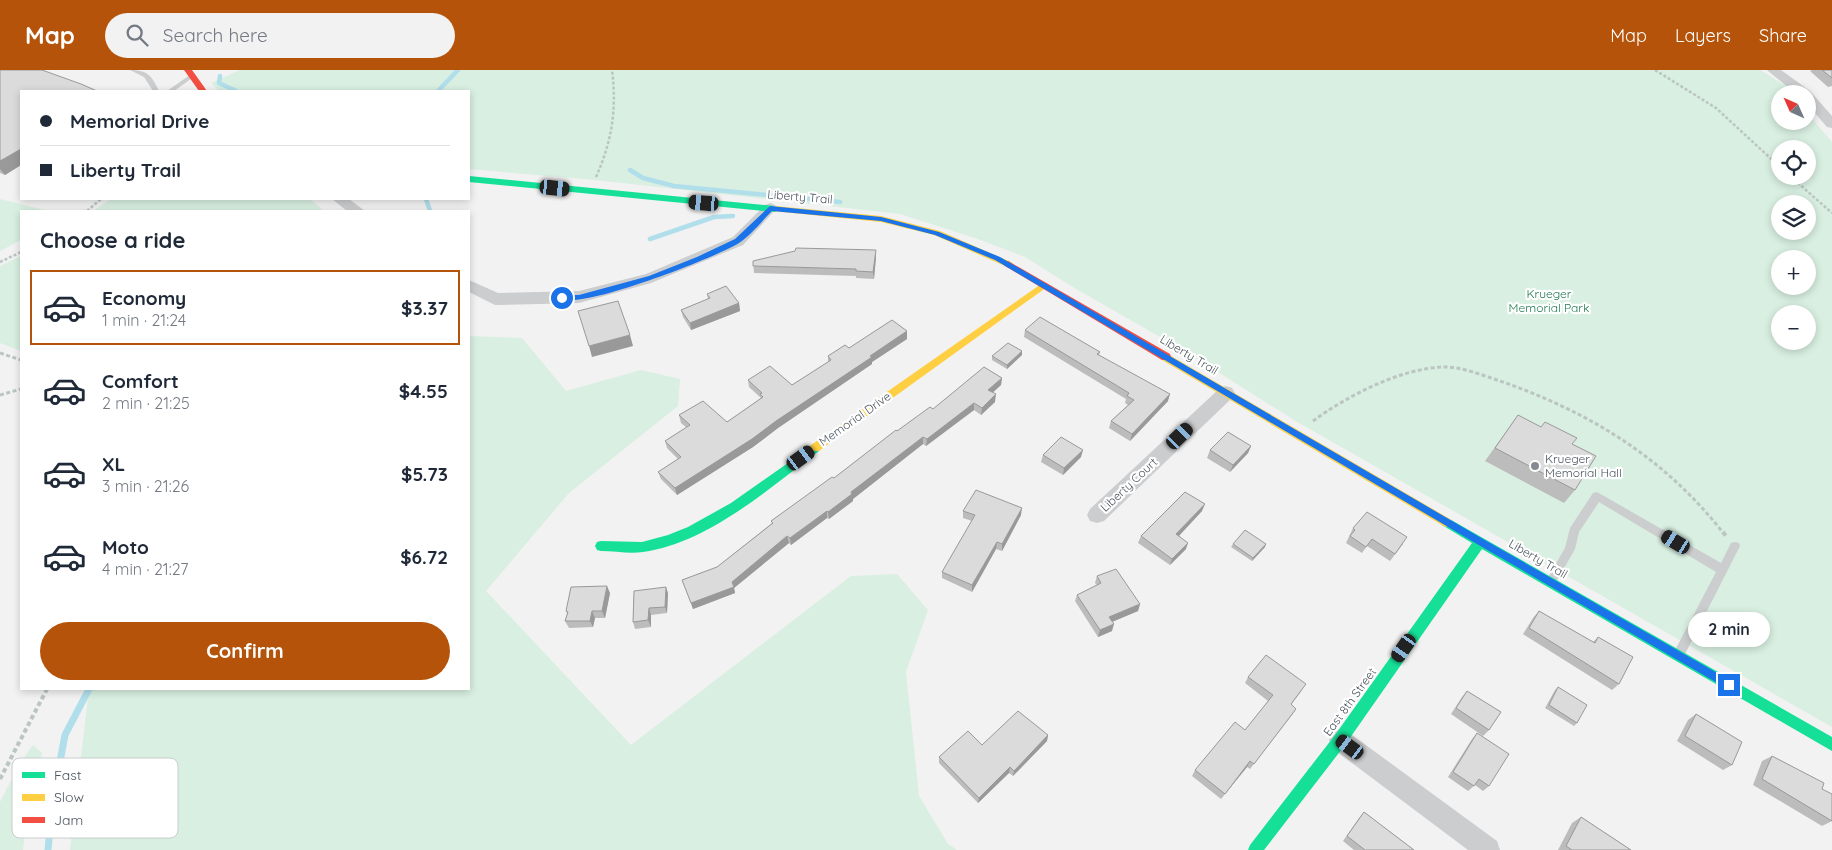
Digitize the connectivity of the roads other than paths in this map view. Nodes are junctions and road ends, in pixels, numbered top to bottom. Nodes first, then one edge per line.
1 (133, 70) edge
2 (1773, 70) edge
3 (190, 73) edge
4 (1793, 85) edge
5 (155, 90) edge
6 (171, 90) edge
7 (201, 90) edge
8 (1816, 106) edge
9 (1832, 124) edge
10 (470, 179) edge
11 (340, 200) edge
12 (770, 208) junction
13 (356, 210) edge
14 (1044, 285) junction
15 (470, 286) edge
16 (1226, 393) junction
17 (1097, 515) dead end
18 (1480, 542) junction
19 (601, 546) dead end
20 (1735, 546) road end
21 (1723, 570) junction
22 (1550, 582) junction
23 (1678, 655) junction
24 (1340, 740) junction
25 (1832, 744) edge
26 (1255, 850) edge
27 (1488, 850) edge

1 - 5 lane
2 - 4 street
3 - 6 lane
3 - 7 street
8 - 9 street
10 - 12 street, Liberty Trail
11 - 13 street
12 - 14 street, Liberty Trail
12 - 15 street
14 - 16 street, Liberty Trail
14 - 19 street, Memorial Drive
16 - 17 street, Liberty Court
16 - 18 street, Liberty Trail
18 - 22 street, Liberty Trail
18 - 24 street, East 8th Street
20 - 21 lane
21 - 22 lane
21 - 23 lane
22 - 23 street, Liberty Trail
23 - 25 street, Liberty Trail
24 - 26 street, East 8th Street
24 - 27 street

